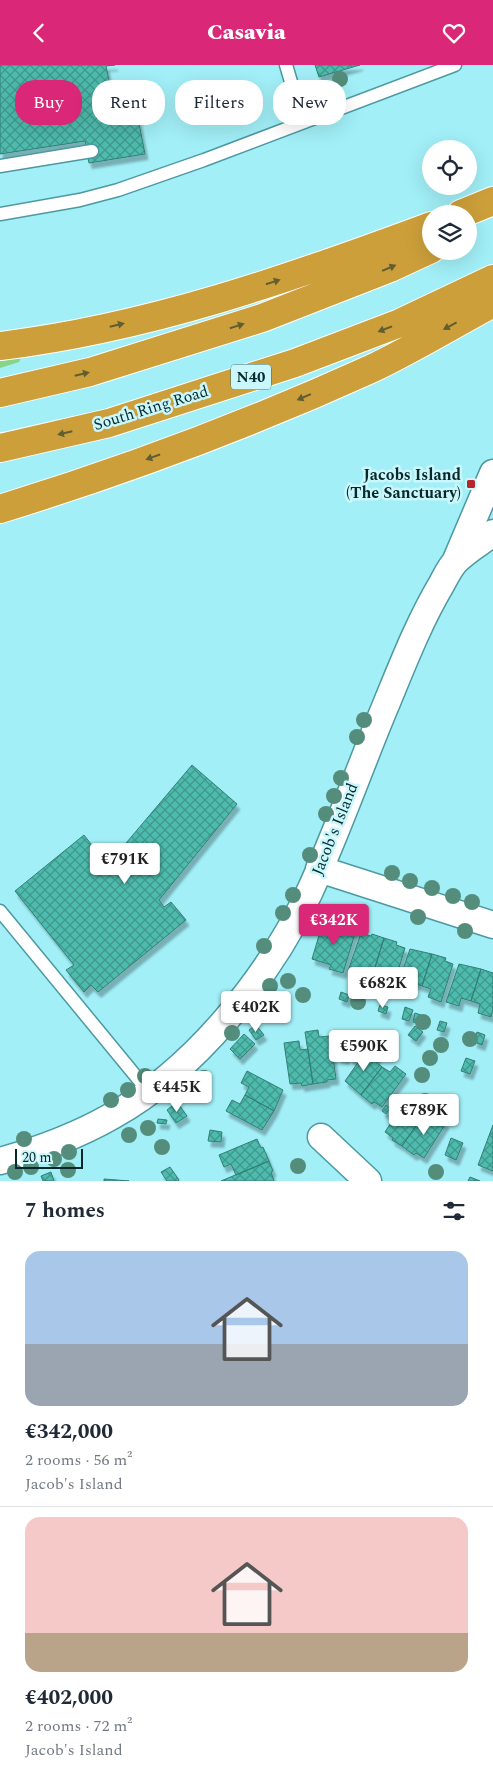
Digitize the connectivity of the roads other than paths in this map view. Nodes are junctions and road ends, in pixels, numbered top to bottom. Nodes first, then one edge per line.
1 (286, 65) edge
2 (455, 65) edge
3 (290, 80) edge
4 (346, 106) edge
5 (295, 125) edge
6 (92, 151) dead end
7 (0, 166) edge
8 (493, 201) edge
9 (477, 208) edge
10 (0, 214) edge
11 (493, 220) edge
12 (477, 227) edge
13 (422, 228) edge
14 (422, 253) edge
15 (493, 279) edge
16 (493, 303) edge
17 (0, 346) edge
18 (0, 393) edge
19 (0, 447) edge
20 (493, 473) edge
21 (0, 509) edge
22 (493, 533) edge
23 (455, 562) junction
24 (319, 869) junction
25 (0, 911) edge
26 (493, 925) edge
27 (148, 1091) junction
28 (321, 1137) dead end
29 (0, 1161) edge
30 (368, 1181) edge

1 - 3 lane
2 - 4 lane
5 - 10 lane
6 - 7 lane
8 - 9 highway
11 - 12 highway
17 -> 13 highway
18 -> 14 highway
15 -> 19 highway, South Ring Road / N40
16 -> 21 highway
20 - 23 street
22 - 23 street, Jacob's Island
23 - 24 street, Jacob's Island
24 - 26 street
24 - 27 street, Jacob's Island
25 - 27 lane
27 - 29 street, Jacob's Island
28 - 30 street

